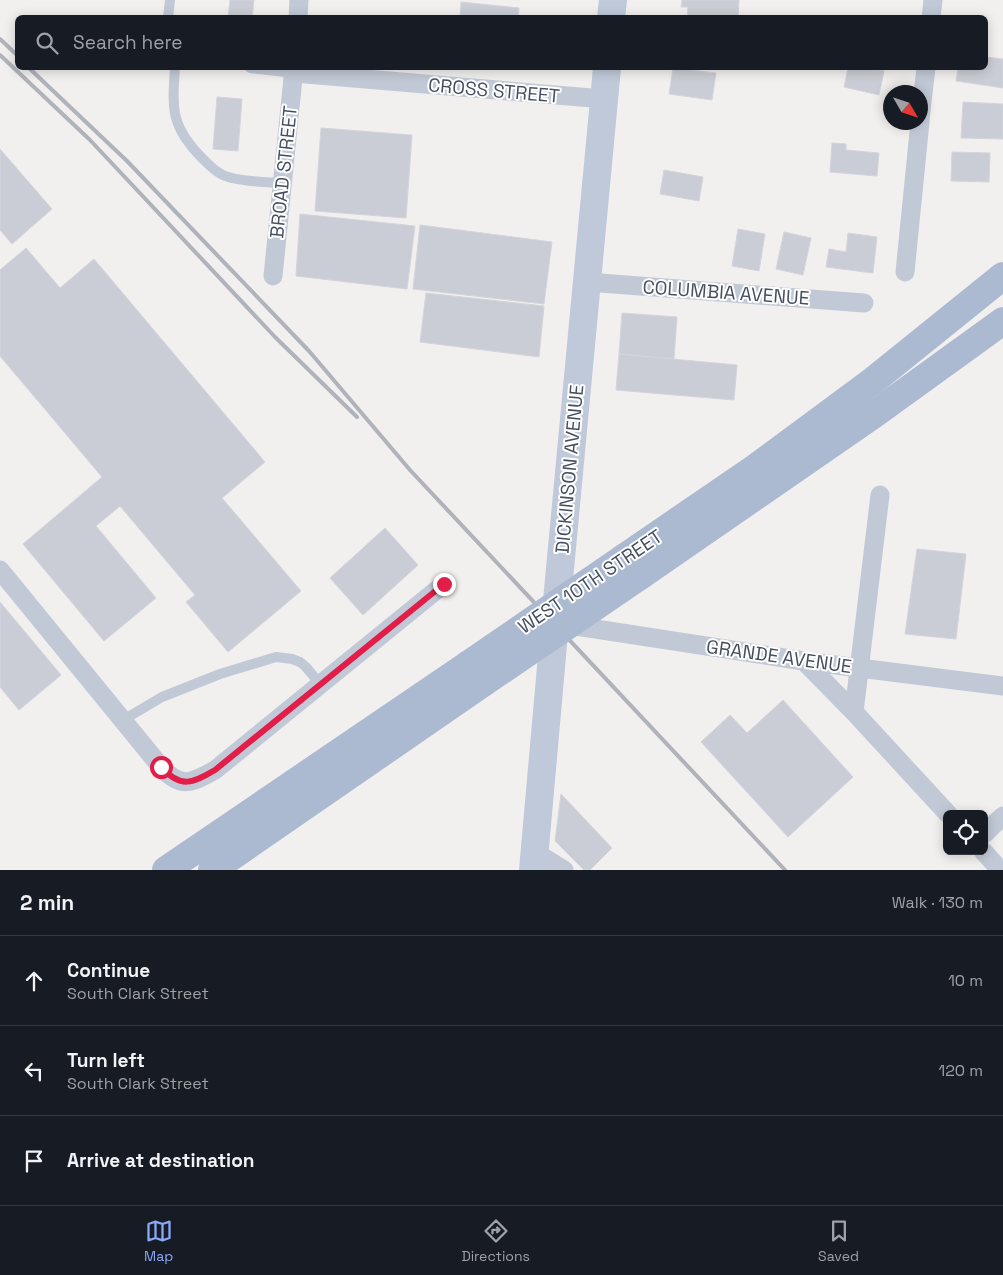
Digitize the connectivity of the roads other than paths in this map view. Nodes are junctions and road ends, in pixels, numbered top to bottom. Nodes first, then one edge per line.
1 (170, 0) edge
2 (299, 0) edge
3 (613, 0) edge
4 (933, 0) edge
5 (168, 15) edge
6 (298, 15) edge
7 (612, 15) edge
8 (931, 15) edge
9 (176, 70) edge
10 (294, 70) edge
11 (607, 70) edge
12 (926, 70) edge
13 (924, 85) edge
14 (604, 100) junction
15 (919, 130) edge
16 (282, 184) junction
17 (905, 272) dead end
18 (273, 276) dead end
19 (1003, 276) edge
20 (587, 282) junction
21 (864, 303) dead end
22 (1003, 321) edge
23 (880, 495) dead end
24 (632, 567) junction
25 (0, 570) edge
26 (444, 584) dead end
27 (555, 622) junction
28 (804, 661) junction
29 (861, 668) junction
30 (476, 673) junction
31 (320, 684) junction
32 (1003, 686) edge
33 (854, 712) junction
34 (123, 720) junction
35 (944, 810) edge
36 (1003, 816) edge
37 (988, 830) edge
38 (987, 855) edge
39 (534, 861) edge
40 (166, 870) edge
41 (212, 870) edge
42 (564, 870) edge
43 (1000, 870) edge

1 - 5 lane
2 - 6 street
3 - 7 main road
4 - 8 street
9 - 16 lane
10 - 14 street, CROSS STREET
10 - 16 street, BROAD STREET
11 - 14 main road, DICKINSON AVENUE
12 - 13 street
14 - 20 main road, DICKINSON AVENUE
15 - 17 street
16 - 18 street, BROAD STREET
19 - 24 main road, WEST 10TH STREET
20 - 21 street, COLUMBIA AVENUE
20 - 27 main road, DICKINSON AVENUE
22 - 24 main road, WEST 10TH STREET
23 - 29 street
24 - 30 main road, WEST 10TH STREET, bridge
25 - 34 street
26 - 31 street
27 - 28 street, GRANDE AVENUE
27 - 39 main road, DICKINSON AVENUE
28 - 29 street, GRANDE AVENUE
28 - 33 street
29 - 32 street, GRANDE AVENUE
29 - 33 street
30 - 40 main road, WEST 10TH STREET
30 - 41 main road, WEST 10TH STREET
31 - 34 lane
31 - 34 street
33 - 35 street
36 - 37 street
38 - 43 street
39 - 42 street

